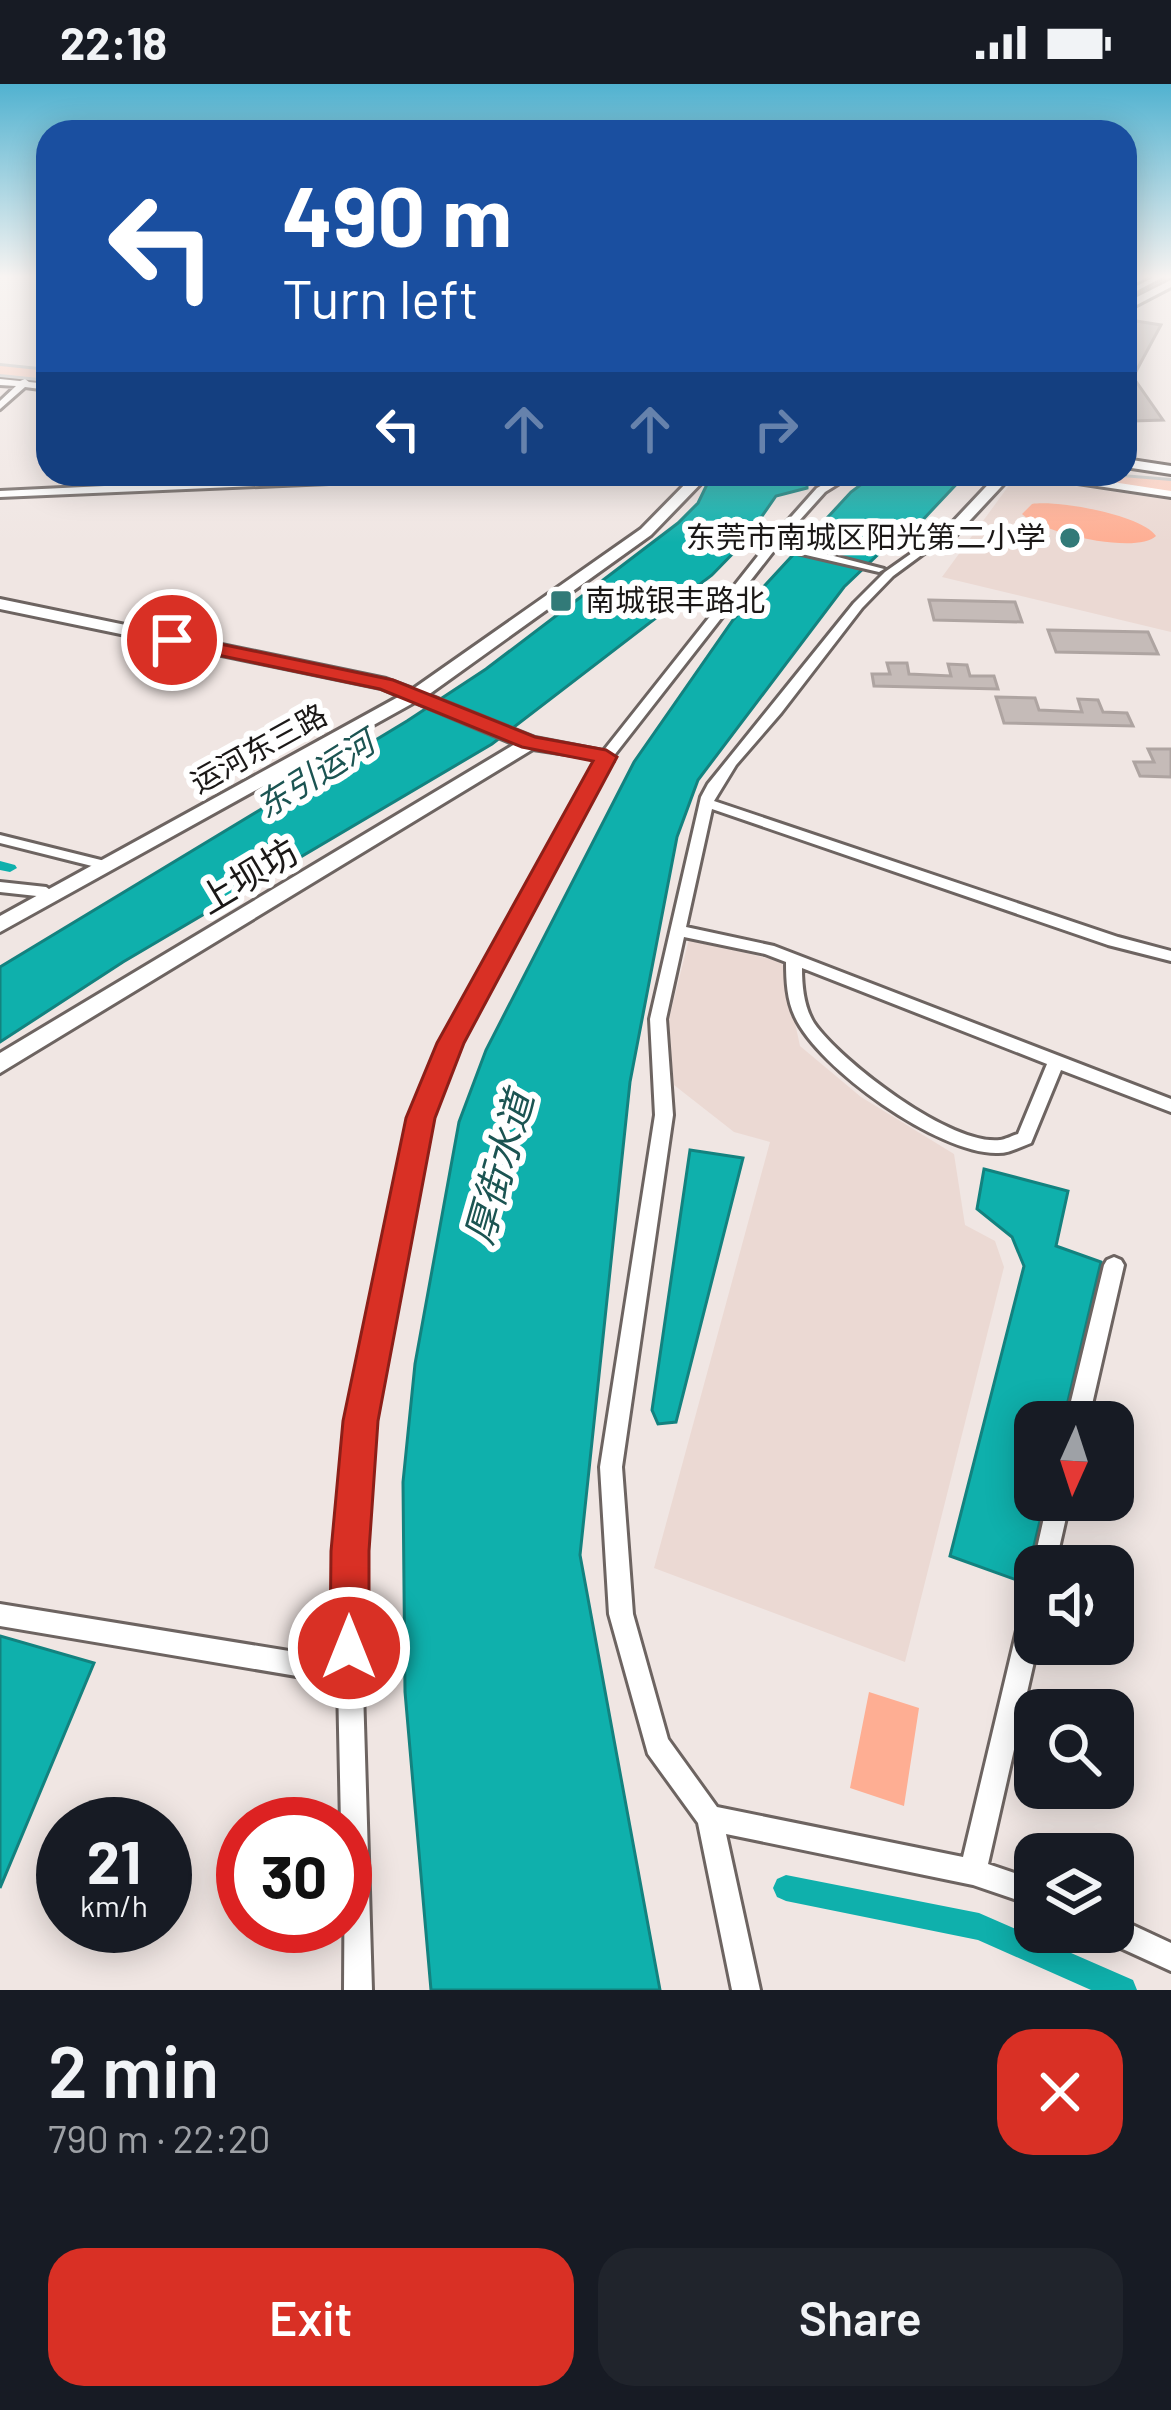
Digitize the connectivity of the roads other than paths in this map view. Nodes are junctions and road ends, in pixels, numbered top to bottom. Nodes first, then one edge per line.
1 (0, 366) edge
2 (36, 375) edge
3 (36, 375) edge
4 (36, 377) edge
5 (0, 382) edge
6 (0, 406) edge
7 (1137, 465) edge
8 (1137, 469) edge
9 (1171, 470) edge
10 (1137, 481) edge
11 (1137, 483) edge
12 (187, 486) edge
13 (684, 486) edge
14 (691, 486) edge
15 (828, 486) edge
16 (981, 486) edge
17 (995, 486) edge
18 (1171, 486) edge
19 (0, 494) edge
20 (773, 544) junction
21 (926, 548) junction
22 (0, 608) edge
23 (844, 623) junction
24 (408, 695) junction
25 (521, 740) junction
26 (606, 757) junction
27 (707, 802) junction
28 (0, 839) edge
29 (102, 865) junction
30 (0, 887) edge
31 (46, 892) junction
32 (0, 920) edge
33 (681, 931) junction
34 (1171, 956) edge
35 (794, 959) junction
36 (1057, 1060) junction
37 (0, 1064) edge
38 (1171, 1106) edge
39 (1114, 1265) dead end
40 (1083, 1401) edge
41 (0, 1615) edge
42 (1021, 1665) edge
43 (350, 1673) junction
44 (710, 1818) junction
45 (973, 1872) junction
46 (1014, 1886) edge
47 (1134, 1940) edge
48 (1171, 1957) edge
49 (358, 1990) edge
50 (746, 1990) edge

1 - 2 main road
3 - 5 street
4 - 6 street
7 - 9 street
8 - 18 main road
10 - 18 main road
11 - 18 street
12 - 19 street
13 - 24 street, 运河东三路
14 - 24 street, 运河东三路
15 - 20 street
16 - 21 street
17 - 21 street
20 - 23 street
20 - 26 street
21 - 23 street
22 - 24 street
23 - 27 street
24 - 25 street
24 - 29 street, 运河东三路
25 - 26 street
25 - 37 street, 上坝坊
26 - 43 street
27 - 33 street
27 - 34 street
28 - 29 street
29 - 31 street, 运河东三路
29 - 32 street, 运河东三路
30 - 31 street
31 - 32 street, 运河东三路
33 - 35 street
33 - 44 street
35 - 36 street
35 - 36 street
36 - 38 street
39 - 40 street
41 - 43 street
42 - 45 street
43 - 49 street
44 - 45 street
44 - 50 street
45 - 46 street
47 - 48 street

